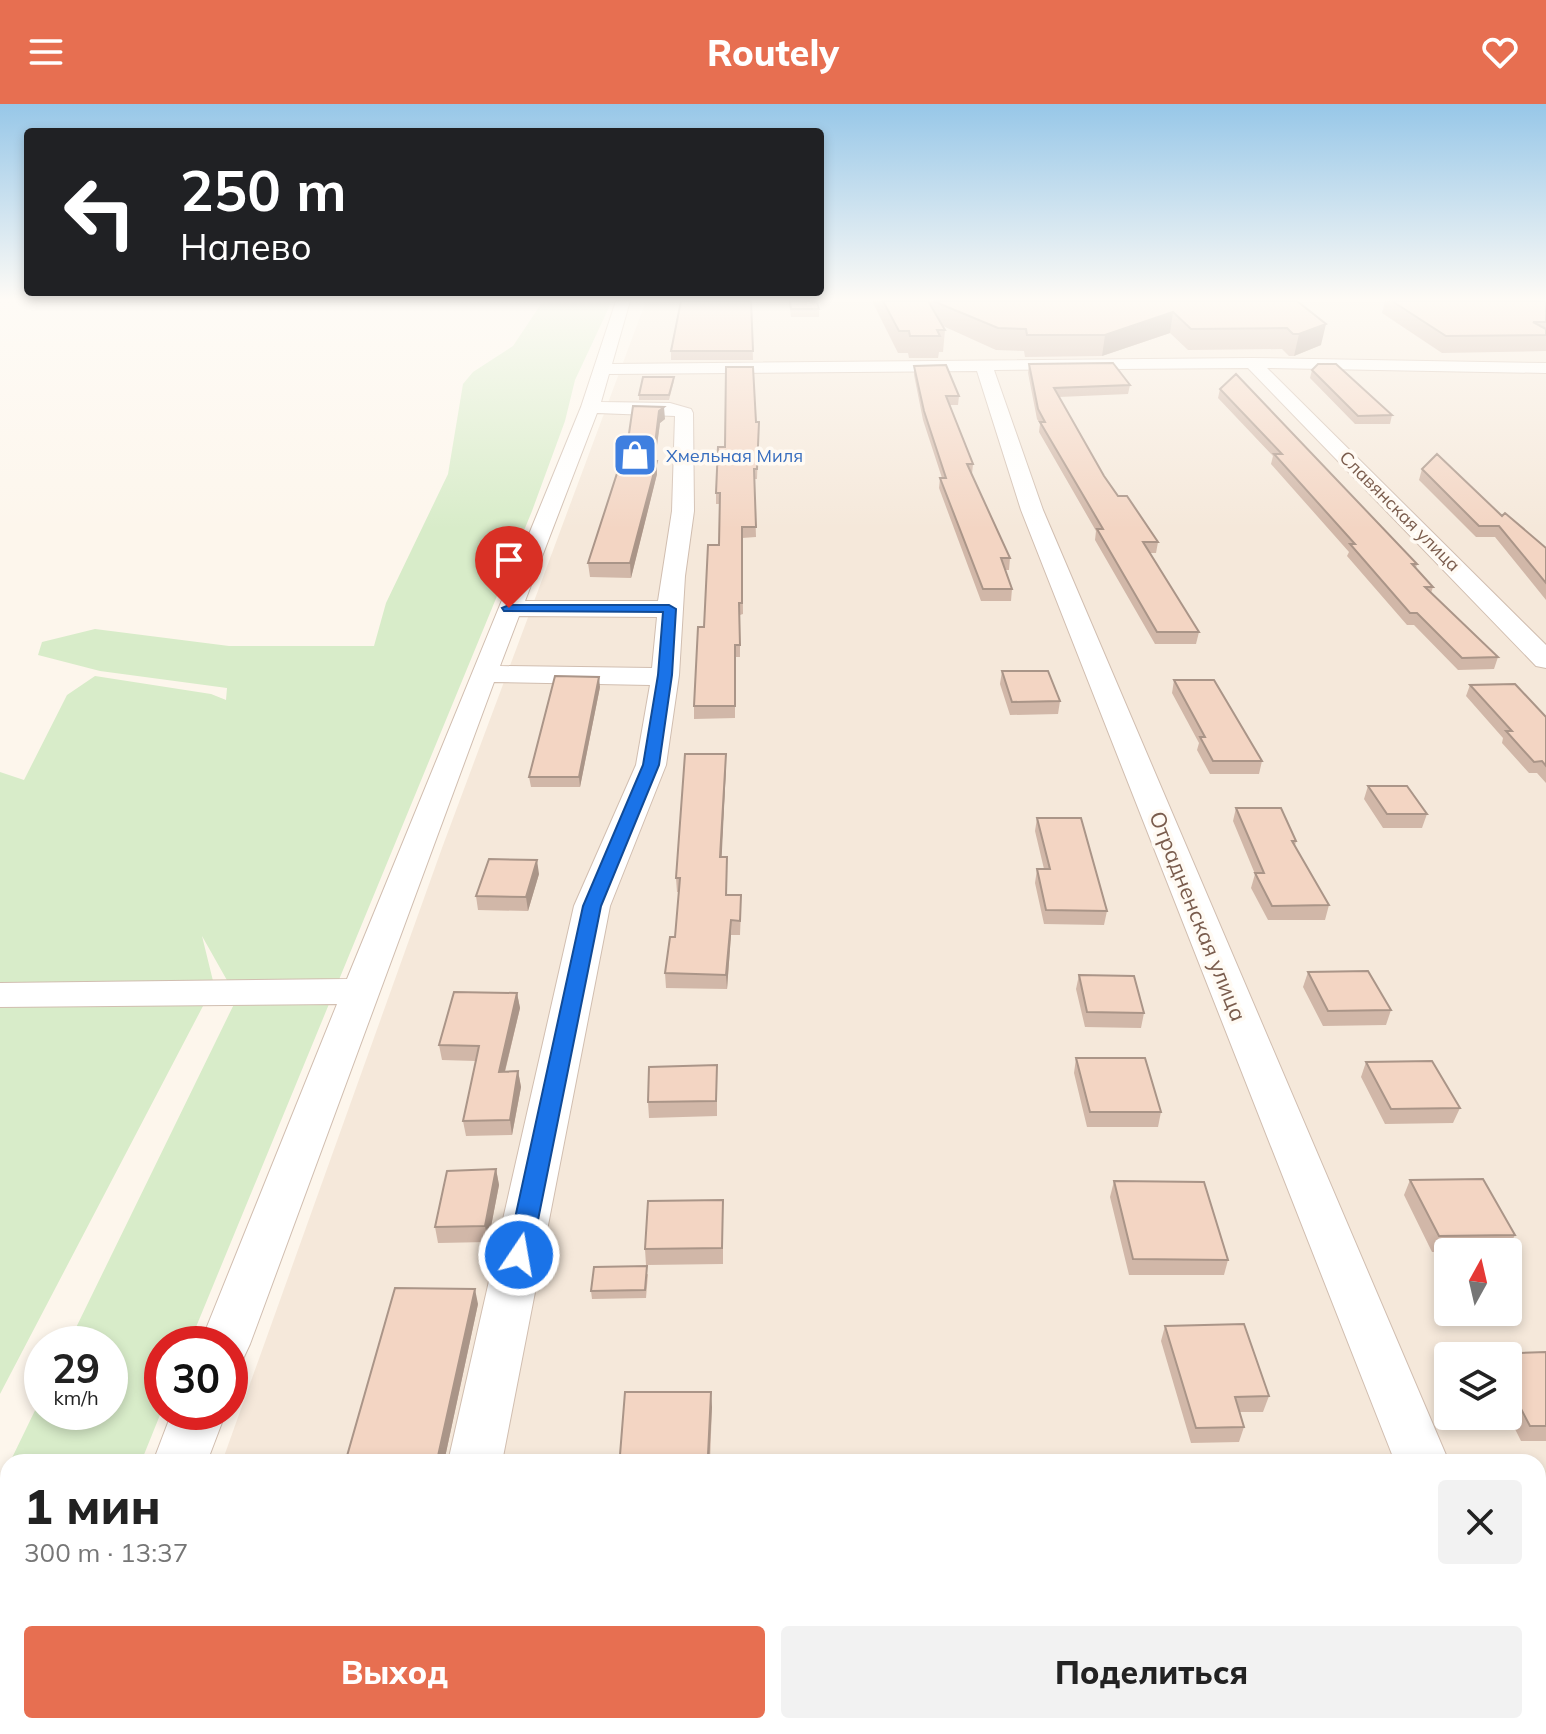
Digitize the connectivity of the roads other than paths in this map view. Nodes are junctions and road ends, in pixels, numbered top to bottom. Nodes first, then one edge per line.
1 (598, 377) edge
2 (988, 377) edge
3 (1266, 377) edge
4 (590, 407) junction
5 (509, 608) junction
6 (669, 609) junction
7 (1546, 660) edge
8 (486, 674) junction
9 (665, 675) junction
10 (360, 991) junction
11 (0, 995) edge
12 (232, 1326) edge
13 (192, 1430) edge
14 (183, 1454) edge
15 (477, 1454) edge
16 (1419, 1454) edge

1 - 4 street
2 - 16 street, Отрадненская улица
3 - 7 street, Славянская улица
4 - 5 street
4 - 6 street
5 - 6 street
5 - 8 street
6 - 9 street
8 - 9 street
8 - 10 street
9 - 15 street
10 - 11 street
10 - 12 street
13 - 14 street

